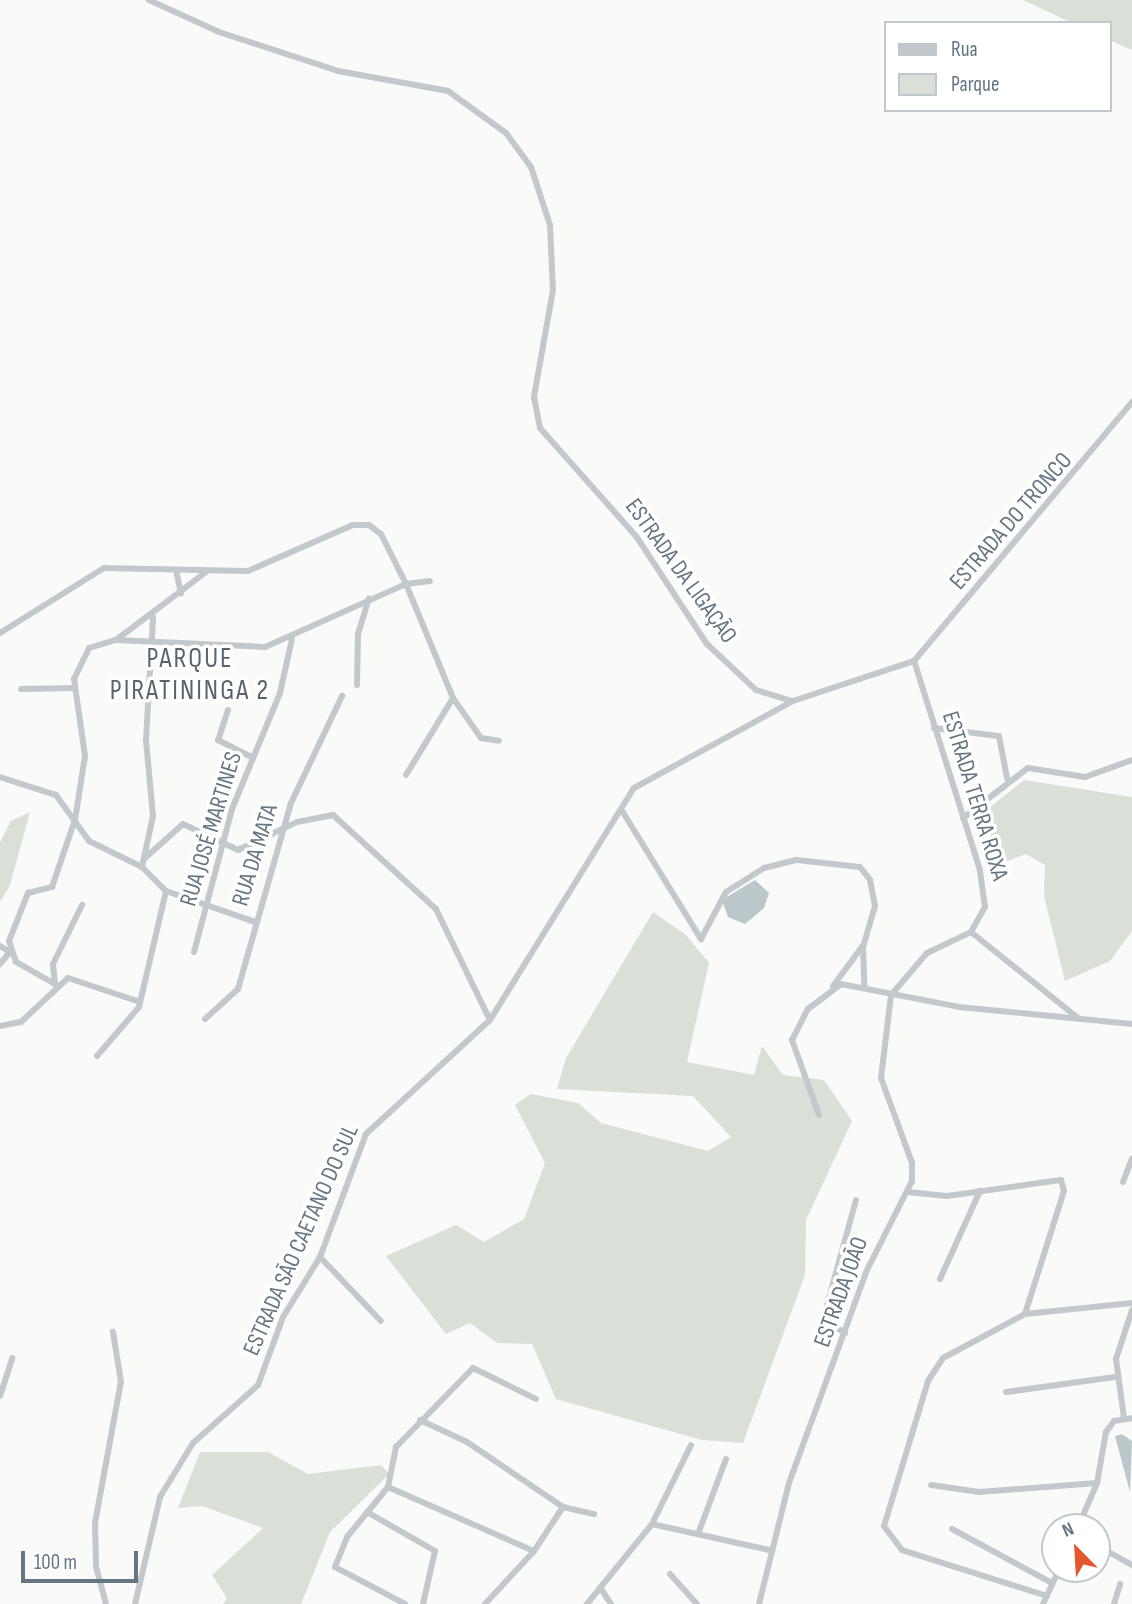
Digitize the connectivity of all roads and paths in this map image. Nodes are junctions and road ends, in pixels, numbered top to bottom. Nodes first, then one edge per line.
1 (149, 0) edge
2 (1132, 402) edge
3 (176, 570) junction
4 (206, 572) junction
5 (430, 581) dead end
6 (406, 584) junction
7 (181, 593) junction
8 (369, 599) junction
9 (153, 617) junction
10 (0, 633) edge
11 (292, 639) junction
12 (116, 640) junction
13 (156, 643) junction
14 (914, 661) junction
15 (357, 685) dead end
16 (75, 688) junction
17 (21, 689) dead end
18 (342, 696) dead end
19 (453, 698) junction
20 (793, 701) junction
21 (228, 710) dead end
22 (934, 728) junction
23 (499, 740) dead end
24 (252, 757) junction
25 (1132, 760) edge
26 (406, 775) dead end
27 (0, 777) edge
28 (1007, 778) junction
29 (621, 808) junction
30 (963, 818) junction
31 (75, 820) junction
32 (283, 830) junction
33 (221, 845) junction
34 (144, 859) junction
35 (142, 867) junction
36 (166, 891) junction
37 (206, 904) junction
38 (82, 905) dead end
39 (254, 922) junction
40 (971, 932) junction
41 (0, 946) edge
42 (863, 947) junction
43 (10, 952) junction
44 (194, 952) dead end
45 (0, 964) edge
46 (55, 984) junction
47 (864, 985) junction
48 (832, 988) junction
49 (891, 995) junction
50 (140, 1002) junction
51 (1079, 1018) junction
52 (205, 1019) dead end
53 (490, 1020) junction
54 (1132, 1024) edge
55 (0, 1026) edge
56 (97, 1056) dead end
57 (819, 1115) dead end
58 (1132, 1159) edge
59 (1123, 1182) dead end
60 (980, 1191) junction
61 (908, 1192) junction
62 (856, 1200) dead end
63 (320, 1257) junction
64 (940, 1279) dead end
65 (1132, 1303) edge
66 (1132, 1310) edge
67 (1025, 1314) junction
68 (381, 1321) dead end
69 (113, 1332) dead end
70 (845, 1333) junction
71 (12, 1358) dead end
72 (1115, 1377) junction
73 (1006, 1392) dead end
74 (0, 1396) edge
75 (536, 1399) dead end
76 (1124, 1418) junction
77 (1132, 1418) edge
78 (419, 1420) junction
79 (691, 1445) dead end
80 (726, 1459) dead end
81 (1097, 1483) junction
82 (931, 1485) dead end
83 (388, 1487) junction
84 (563, 1507) junction
85 (367, 1511) junction
86 (1084, 1513) edge
87 (594, 1514) dead end
88 (652, 1524) junction
89 (952, 1530) dead end
90 (698, 1534) junction
91 (769, 1550) junction
92 (534, 1551) junction
93 (1111, 1553) edge
94 (1132, 1565) edge
95 (670, 1574) dead end
96 (1041, 1577) edge
97 (1052, 1583) edge
98 (1120, 1584) dead end
99 (601, 1589) junction
100 (1047, 1596) junction
101 (106, 1604) edge
102 (135, 1604) edge
103 (405, 1604) edge
104 (423, 1604) edge
105 (485, 1604) edge
106 (587, 1604) edge
107 (611, 1604) edge
108 (697, 1604) edge
109 (759, 1604) edge
110 (1043, 1604) edge
111 (1114, 1604) edge

1 - 20 street, ESTRADA DA LIGAÇÃO
2 - 14 street, ESTRADA DO TRONCO
3 - 4 street
3 - 7 street
3 - 10 street
4 - 6 street
4 - 7 street
5 - 6 street
6 - 8 street
6 - 19 street
7 - 9 street
8 - 11 street
8 - 15 street
9 - 12 street
9 - 13 street
11 - 13 street
11 - 24 street, RUA JOSÉ MARTINES
12 - 13 street
12 - 16 street
13 - 34 street
14 - 20 street
14 - 22 street, ESTRADA TERRA ROXA
16 - 17 street
16 - 31 street
18 - 32 street, RUA DA MATA
19 - 23 street
19 - 26 street
20 - 29 street, ESTRADA SÃO CAETANO DO SUL
21 - 24 street
22 - 28 street
22 - 30 street, ESTRADA TERRA ROXA
24 - 33 street, RUA JOSÉ MARTINES
25 - 28 street
27 - 31 street
28 - 30 street
29 - 42 street
29 - 53 street, ESTRADA SÃO CAETANO DO SUL
30 - 40 street, ESTRADA TERRA ROXA
31 - 35 street
31 - 43 street
32 - 33 street
32 - 39 street, RUA DA MATA
32 - 53 street
33 - 34 street
33 - 37 street, RUA JOSÉ MARTINES
34 - 35 street
35 - 36 street
36 - 37 street
36 - 50 street
37 - 39 street
37 - 44 street, RUA JOSÉ MARTINES
38 - 46 street
39 - 52 street, RUA DA MATA
40 - 49 street
40 - 51 street
41 - 43 street
42 - 47 street
42 - 48 street
43 - 45 street
43 - 46 street
46 - 50 street
46 - 55 street
47 - 48 street
47 - 49 street
48 - 57 street
49 - 51 street
49 - 61 street, ESTRADA JOÃO
50 - 56 street
51 - 54 street
53 - 63 street, ESTRADA SÃO CAETANO DO SUL
58 - 59 street
60 - 61 street
60 - 64 street
60 - 67 street
61 - 70 street, ESTRADA JOÃO
62 - 70 street
63 - 68 street
63 - 102 street, ESTRADA SÃO CAETANO DO SUL
65 - 67 street
66 - 72 street
67 - 100 street
69 - 101 street
70 - 91 street, ESTRADA JOÃO
71 - 74 street
72 - 73 street
72 - 76 street
75 - 78 street
76 - 77 street
76 - 81 street
78 - 83 street
78 - 84 street
79 - 88 street
80 - 90 street
81 - 82 street
81 - 86 street
83 - 85 street
83 - 92 street
84 - 87 street
84 - 92 street
85 - 103 street
85 - 104 street
88 - 90 street
88 - 99 street
89 - 96 street
90 - 91 street
91 - 109 street, ESTRADA JOÃO
92 - 105 street
93 - 94 street
95 - 108 street
97 - 100 street
98 - 111 street
99 - 106 street
99 - 107 street
100 - 110 street

